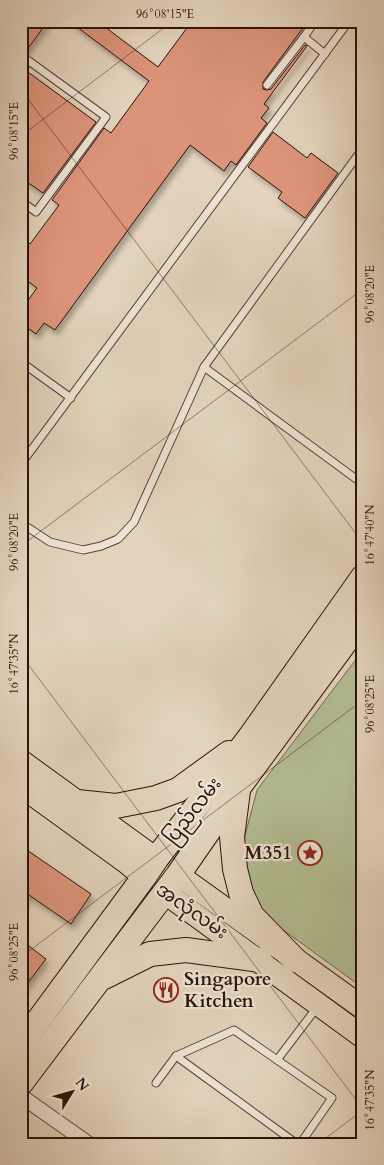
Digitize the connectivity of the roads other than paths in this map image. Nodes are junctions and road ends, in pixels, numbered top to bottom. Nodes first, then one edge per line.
1 (315, 21) edge
2 (349, 21) edge
3 (304, 37) junction
4 (325, 54) junction
5 (21, 72) edge
6 (267, 86) dead end
7 (363, 148) edge
8 (21, 201) edge
9 (21, 362) edge
10 (204, 367) junction
11 (71, 398) junction
12 (21, 464) edge
13 (363, 484) edge
14 (21, 523) edge
15 (363, 577) edge
16 (363, 618) edge
17 (250, 737) junction
18 (21, 761) edge
19 (21, 786) edge
20 (239, 786) junction
21 (77, 802) junction
22 (150, 868) junction
23 (171, 883) junction
24 (260, 960) junction
25 (295, 960) junction
26 (100, 979) junction
27 (325, 995) junction
28 (363, 1008) edge
29 (363, 1037) edge
30 (21, 1044) edge
31 (176, 1056) junction
32 (277, 1060) junction
33 (21, 1083) edge
34 (156, 1083) dead end
35 (21, 1096) edge
36 (89, 1144) edge
37 (298, 1144) edge

1 - 3 lane
2 - 4 lane
3 - 4 lane
3 - 6 lane
4 - 11 lane
5 - 8 lane
7 - 10 lane
9 - 11 lane
10 - 13 lane
10 - 14 lane
11 - 12 lane
15 - 17 highway, ပြည်လမ်း
16 - 20 highway, ပြည်လမ်း
17 - 21 highway
17 - 22 highway, ပြည်လမ်း
18 - 21 main road, အလုံလမ်း
19 - 22 main road, အလုံလမ်း
20 - 23 highway, ပြည်လမ်း
20 - 25 highway
21 - 22 main road, အလုံလမ်း
22 - 23 highway, အလုံလမ်း
22 - 30 highway, ပြည်လမ်း
23 - 24 main road, အလုံလမ်း
23 - 25 main road, အလုံလမ်း
23 - 26 highway, ပြည်လမ်း
24 - 26 highway
24 - 27 main road, အလုံလမ်း
25 - 27 main road, အလုံလမ်း
26 - 33 highway, ပြည်လမ်း
27 - 28 main road, အလုံလမ်း
27 - 29 main road, အလုံလမ်း
27 - 32 lane
31 - 32 lane
31 - 34 lane
31 - 37 lane
32 - 37 lane
35 - 36 street

